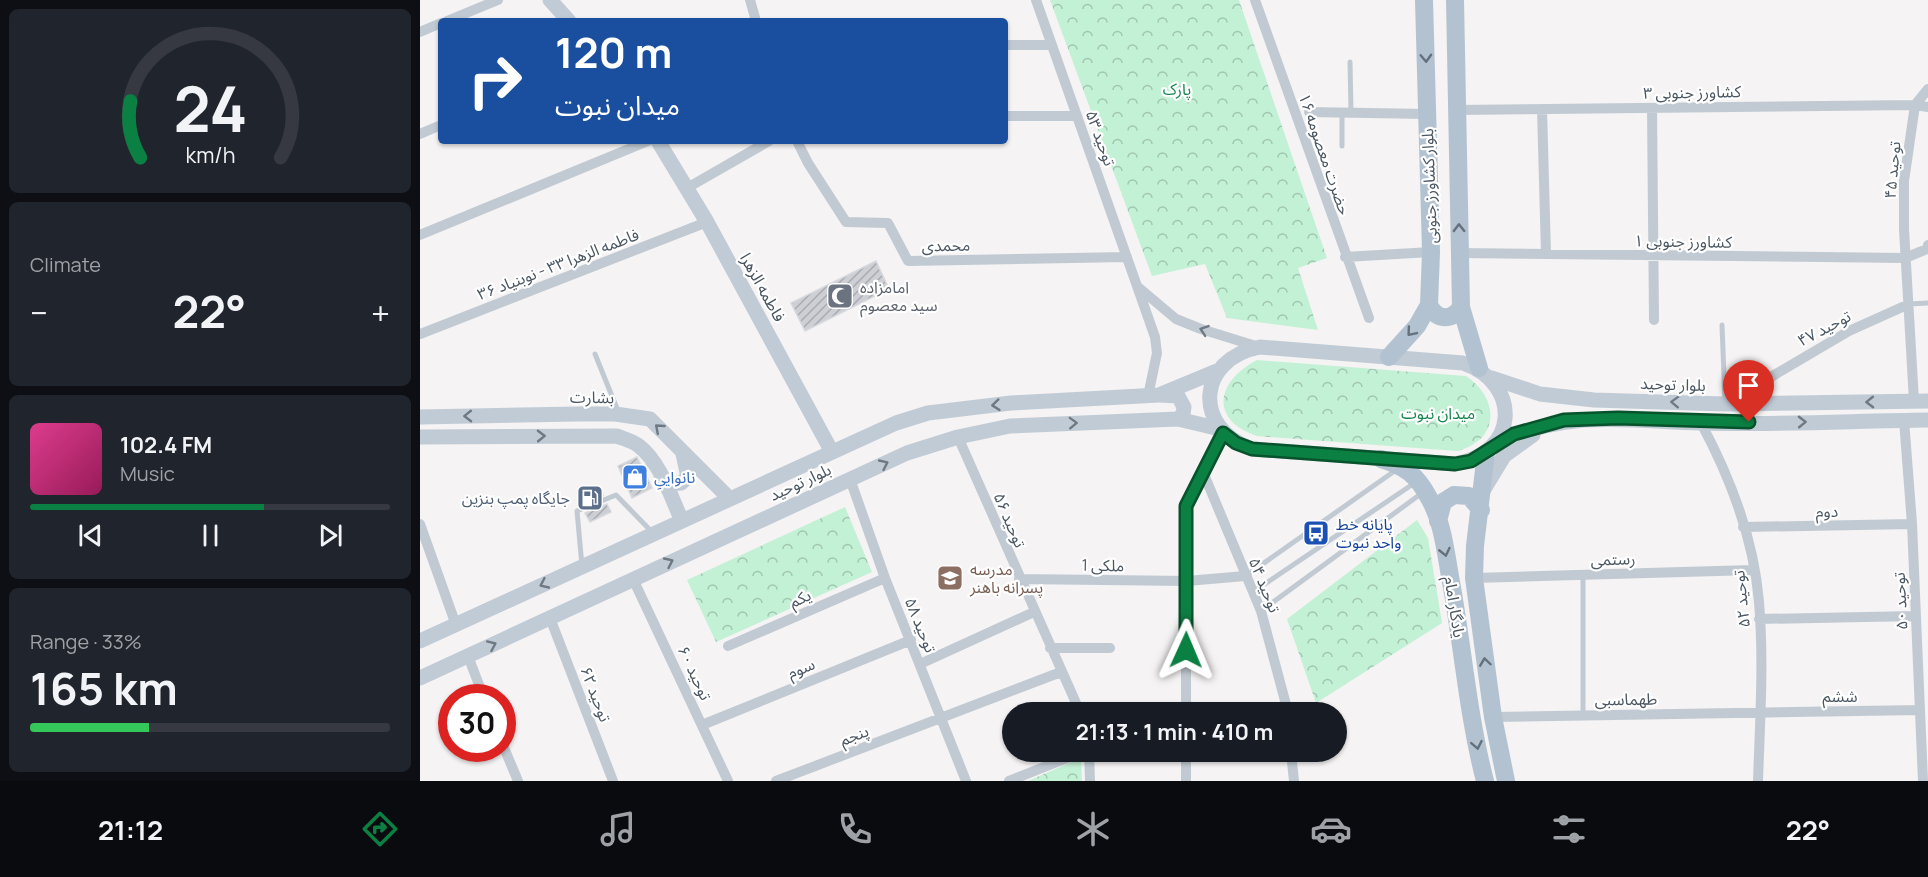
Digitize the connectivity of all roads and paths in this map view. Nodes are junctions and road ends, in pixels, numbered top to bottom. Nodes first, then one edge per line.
1 (498, 0) edge
2 (550, 0) edge
3 (750, 0) edge
4 (1036, 0) edge
5 (1255, 0) edge
6 (1424, 0) edge
7 (1455, 0) edge
8 (454, 18) edge
9 (565, 18) edge
10 (755, 18) edge
11 (438, 24) edge
12 (420, 32) edge
13 (1008, 45) edge
14 (1052, 45) junction
15 (1350, 62) dead end
16 (1928, 89) edge
17 (1915, 105) junction
18 (1928, 107) edge
19 (1653, 108) junction
20 (1542, 109) junction
21 (1456, 110) junction
22 (1309, 112) dead end
23 (1346, 112) junction
24 (1427, 114) junction
25 (1077, 116) junction
26 (1008, 117) edge
27 (438, 126) edge
28 (420, 134) edge
29 (641, 144) edge
30 (660, 144) edge
31 (764, 144) edge
32 (798, 144) edge
33 (1342, 146) dead end
34 (687, 188) junction
35 (707, 222) junction
36 (420, 235) edge
37 (1928, 245) edge
38 (1431, 252) junction
39 (1460, 253) junction
40 (1546, 254) junction
41 (1653, 255) junction
42 (1128, 257) junction
43 (1345, 257) junction
44 (1905, 258) junction
45 (1137, 286) junction
46 (1909, 303) junction
47 (1928, 303) edge
48 (1429, 306) junction
49 (1461, 307) junction
50 (1369, 318) dead end
51 (1654, 320) dead end
52 (1722, 325) dead end
53 (420, 334) edge
54 (1260, 347) junction
55 (595, 354) dead end
56 (1389, 357) junction
57 (1217, 371) junction
58 (1485, 373) junction
59 (1154, 395) junction
60 (1921, 401) edge
61 (1725, 404) junction
62 (620, 415) junction
63 (420, 417) edge
64 (1178, 419) junction
65 (1581, 420) junction
66 (1904, 420) junction
67 (1928, 420) edge
68 (1701, 423) junction
69 (1221, 431) junction
70 (420, 437) edge
71 (958, 437) junction
72 (1491, 448) junction
73 (832, 452) junction
74 (683, 454) junction
75 (1381, 459) junction
76 (1403, 465) junction
77 (1203, 472) junction
78 (659, 474) junction
79 (850, 479) junction
80 (1421, 486) junction
81 (730, 499) junction
82 (1482, 501) junction
83 (1438, 520) junction
84 (682, 521) junction
85 (1912, 524) junction
86 (420, 525) edge
87 (1743, 527) junction
88 (654, 534) junction
89 (582, 567) junction
90 (1754, 570) junction
91 (1583, 574) junction
92 (1245, 576) junction
93 (885, 578) junction
94 (1474, 578) junction
95 (633, 579) junction
96 (1019, 579) junction
97 (1187, 581) junction
98 (1253, 592) junction
99 (1262, 611) junction
100 (1034, 612) junction
101 (1916, 616) junction
102 (550, 618) junction
103 (1759, 619) junction
104 (456, 625) junction
105 (911, 640) junction
106 (420, 641) edge
107 (728, 646) dead end
108 (1050, 648) junction
109 (1110, 648) dead end
110 (468, 656) junction
111 (920, 664) junction
112 (1061, 672) junction
113 (420, 678) edge
114 (479, 684) edge
115 (1075, 702) edge
116 (1186, 702) edge
117 (1285, 702) edge
118 (1920, 710) junction
119 (1760, 711) junction
120 (1583, 715) junction
121 (942, 717) junction
122 (1493, 717) junction
123 (702, 725) junction
124 (510, 762) edge
125 (1057, 762) edge
126 (1089, 762) edge
127 (1186, 762) edge
128 (1292, 762) edge
129 (518, 781) edge
130 (613, 781) edge
131 (728, 781) edge
132 (776, 781) edge
133 (966, 781) edge
134 (1009, 781) edge
135 (1090, 781) edge
136 (1186, 781) edge
137 (1294, 781) edge
138 (1485, 781) edge
139 (1506, 781) edge
140 (1758, 781) edge
141 (1923, 781) edge

1 - 8 street
2 - 9 main road
3 - 10 street
4 - 14 street, توحید ۵۳
5 - 43 street, حضرت معصومه ۱۶
6 -> 24 main road, بلوار کشاورز جنوبی
7 - 21 main road, بلوار کشاورز جنوبی
11 - 12 street
13 - 14 street
14 - 25 street, توحید ۵۳
15 - 23 lane
16 - 17 street
17 - 18 street, کشاورز جنوبی ۳
17 - 19 street, کشاورز جنوبی ۳
17 - 44 street, توحید ۴۵
19 - 20 street, کشاورز جنوبی ۳
19 - 41 street
20 - 21 street, کشاورز جنوبی ۳
20 - 40 street
39 -> 21 main road, بلوار کشاورز جنوبی
22 - 23 street
23 - 24 street
23 - 33 lane
24 - 38 main road, بلوار کشاورز جنوبی
25 - 26 street
25 - 42 street, توحید ۵۳
27 - 28 street
29 - 36 street
30 - 34 main road, فاطمه الزهرا
31 - 34 street
32 - 42 street, محمدی
34 - 35 main road, فاطمه الزهرا
35 - 53 street, فاطمه الزهرا ۳۳ - نوبنیاد ۳۶
35 - 73 main road, فاطمه الزهرا
37 - 44 street
38 - 43 street
38 - 48 main road, بلوار کشاورز جنوبی
39 - 40 street, کشاورز جنوبی ۱
39 - 49 main road, بلوار کشاورز جنوبی
40 - 41 street, کشاورز جنوبی ۱
41 - 44 street, کشاورز جنوبی ۱
41 - 51 street
42 - 45 street, توحید ۵۳
43 - 50 street, حضرت معصومه ۱۶
44 - 46 street, توحید ۴۵
54 -> 45 street
45 - 59 street, توحید ۵۳
46 - 47 lane
46 - 60 street, توحید ۴۵
46 - 61 street, توحید ۴۷
48 - 49 main road
48 -> 56 main road
49 - 58 main road, بلوار کشاورز جنوبی
52 - 61 lane
54 - 56 main road
54 - 57 main road
55 - 62 lane
56 - 58 main road
57 - 59 main road, بلوار توحید
57 - 69 main road
61 -> 58 main road, بلوار توحید
58 - 72 main road
59 - 64 main road
59 -> 73 main road, بلوار توحید
60 -> 61 main road, بلوار توحید
62 -> 63 main road, بشارت
74 -> 62 main road, بشارت
64 - 69 main road, بلوار توحید
71 -> 64 main road, بلوار توحید
65 - 68 main road
65 - 72 main road
65 - 82 main road
66 - 67 main road
68 -> 66 main road
66 - 85 street, توحید ۵۰
68 - 87 street, توحید ۵۲
69 - 75 main road
69 - 77 street
70 -> 78 main road
79 -> 71 main road, بلوار توحید
71 - 96 street, توحید ۵۶
72 - 75 main road
72 - 82 main road, یادگار امام
73 - 81 main road, بلوار توحید
74 - 78 main road
74 - 81 main road, بشارت
75 - 76 main road
76 - 80 main road, یادگار امام
76 - 92 lane
77 - 92 street, توحید ۵۴
77 - 97 street
78 - 84 main road
79 - 93 street, توحید ۵۸
95 -> 79 main road, بلوار توحید
80 - 83 main road, یادگار امام
80 - 98 lane
80 - 99 lane
81 - 84 main road, بلوار توحید
82 - 83 main road
82 - 94 main road, یادگار امام
83 -> 138 main road, یادگار امام
84 - 88 main road, بلوار توحید
85 - 87 street, دوم
85 - 101 street, توحید ۵۰
86 - 104 street
87 - 90 street, توحید ۵۲
88 - 89 main road, بلوار توحید
88 - 89 lane
89 -> 104 main road, بلوار توحید
90 - 91 street, رستمی
90 - 103 street, توحید ۵۲
91 - 94 street, رستمی
91 - 120 lane
92 - 97 street, ملکی 1
92 - 98 street, توحید ۵۴
93 - 105 street, توحید ۵۸
93 - 107 street, یکم
122 -> 94 main road, یادگار امام
95 - 102 main road, بلوار توحید
95 - 123 street, توحید ۶۰
96 - 97 street, ملکی 1
96 - 100 street, توحید ۵۶
97 - 116 street
98 - 99 street, توحید ۵۴
99 - 117 street, توحید ۵۴
100 - 108 street, توحید ۵۶
100 - 111 street
101 - 103 street
101 - 118 street, توحید ۵۰
110 -> 102 main road, بلوار توحید
102 - 130 street, توحید ۶۲
103 - 119 street, توحید ۵۲
104 - 106 main road, بلوار توحید
105 - 111 street, توحید ۵۸
105 - 123 street, سوم
108 - 109 street
108 - 112 street, توحید ۵۶
110 - 113 main road, بلوار توحید
110 - 114 street
111 - 121 street, توحید ۵۸
112 - 115 street, توحید ۵۶
112 - 121 street, پنجم
118 - 119 street, ششم
118 - 141 street, توحید ۵۰
119 - 120 street, طهماسبی
119 - 140 street, توحید ۵۲
120 - 122 street, طهماسبی
121 - 132 street, پنجم
121 - 133 street, توحید ۵۸
122 - 139 main road, یادگار امام
123 - 131 street, توحید ۶۰
124 - 129 street
125 - 134 street
126 - 135 street
127 - 136 street
128 - 137 street

